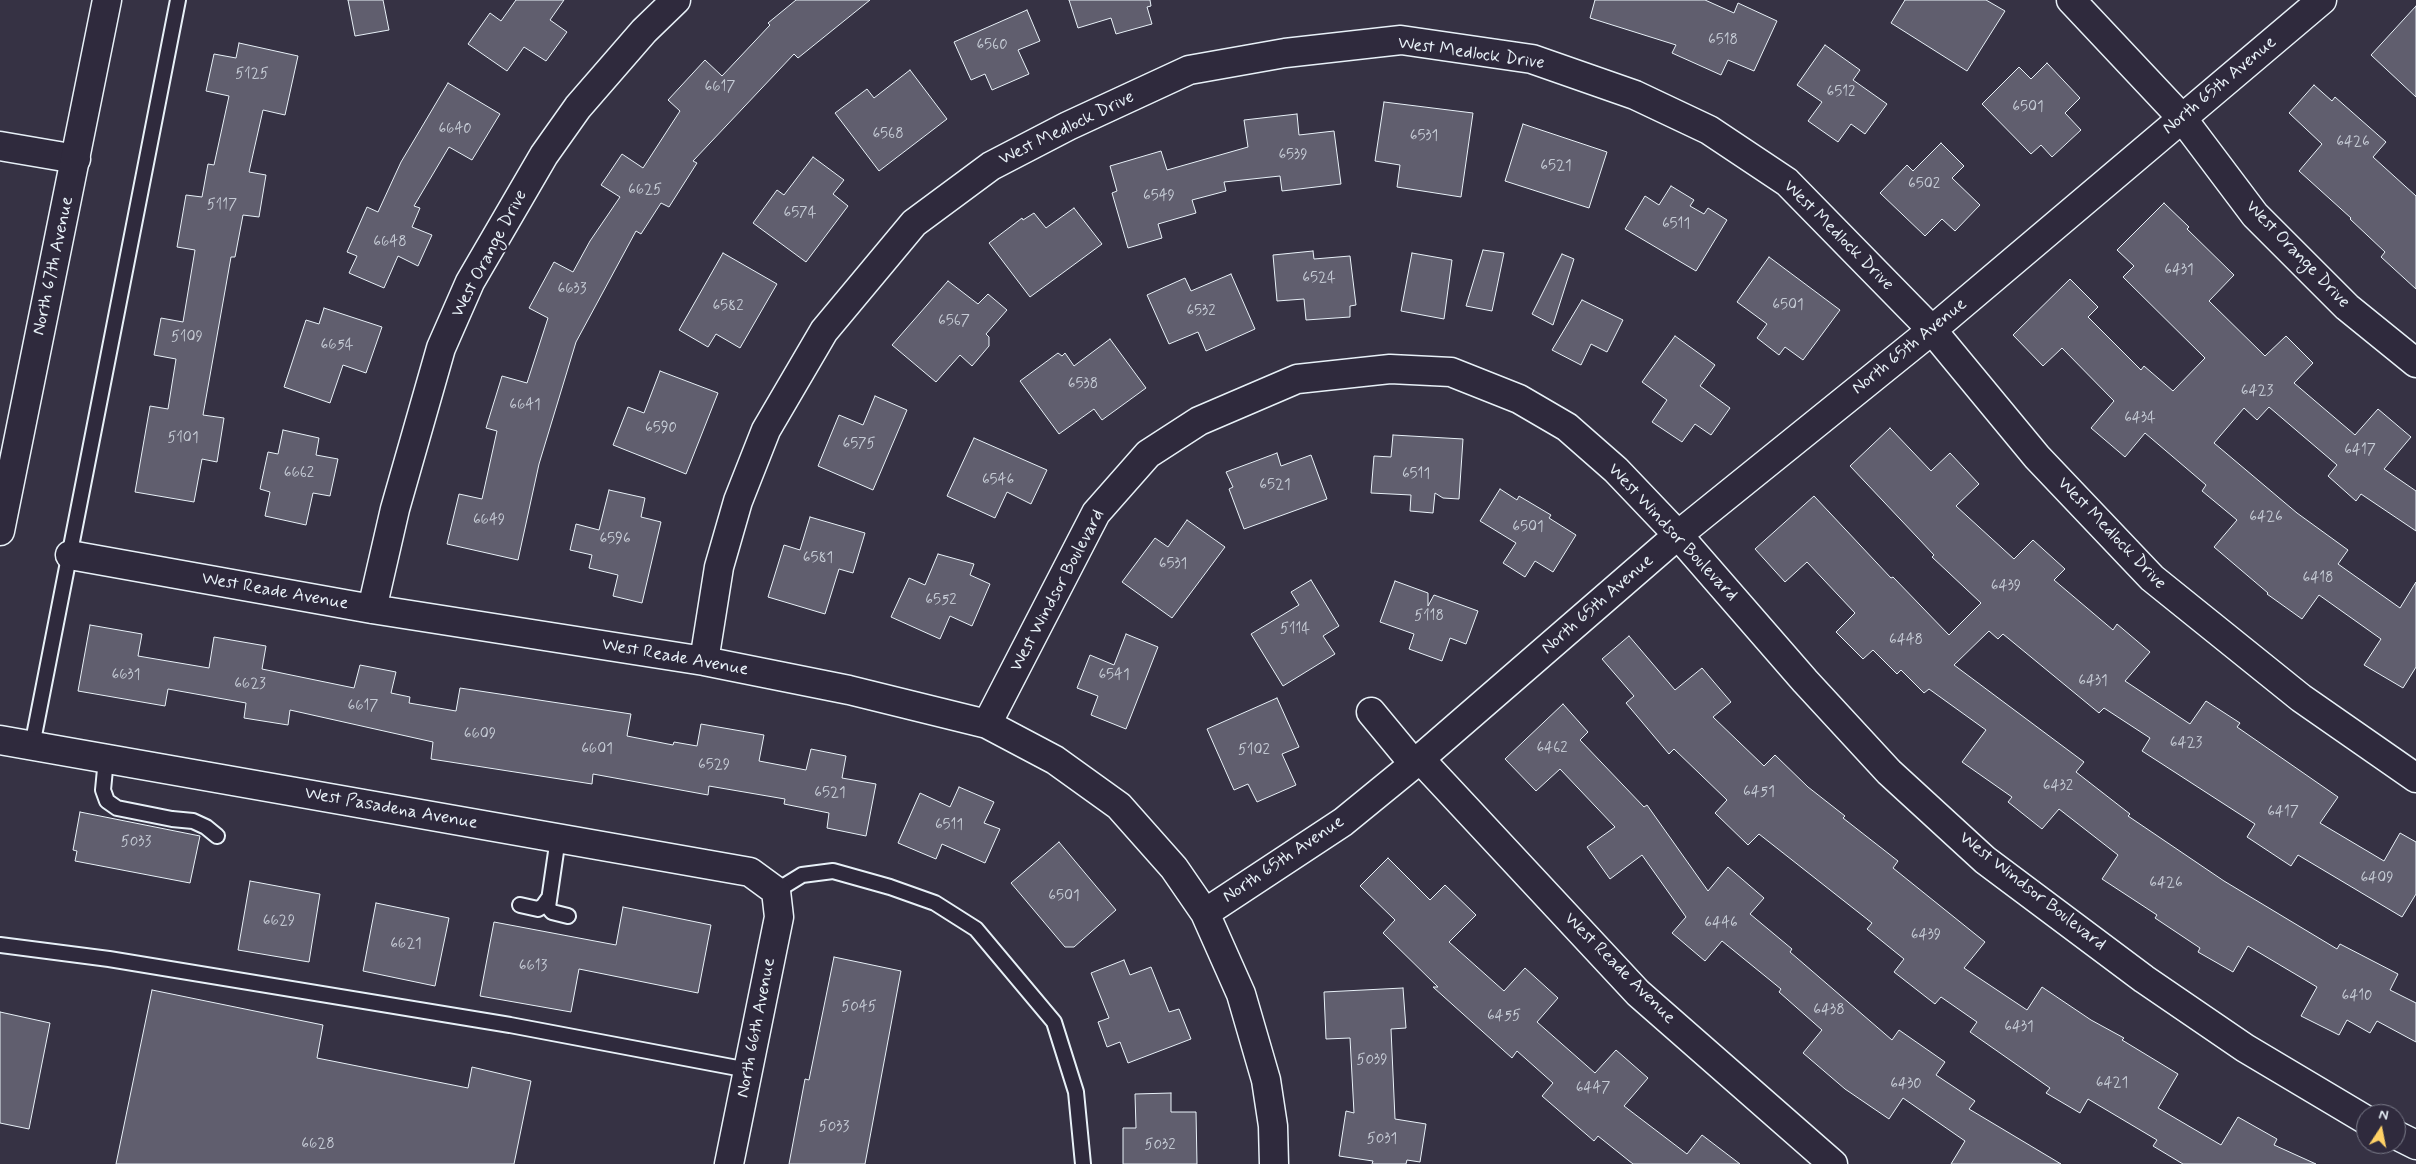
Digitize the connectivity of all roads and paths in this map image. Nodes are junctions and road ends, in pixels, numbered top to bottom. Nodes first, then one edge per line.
1 (107, 0) edge
2 (178, 0) edge
3 (676, 0) edge
4 (2071, 0) edge
5 (2322, 0) edge
6 (2182, 118) junction
7 (0, 146) edge
8 (76, 159) junction
9 (1932, 330) junction
10 (2416, 363) edge
11 (5, 481) edge
12 (0, 532) edge
13 (1678, 535) junction
14 (70, 555) junction
15 (372, 609) junction
16 (704, 661) junction
17 (1370, 712) dead end
18 (987, 724) junction
19 (0, 740) edge
20 (32, 746) junction
21 (106, 759) junction
22 (1417, 761) junction
23 (2416, 778) edge
24 (217, 836) dead end
25 (558, 838) junction
26 (776, 891) junction
27 (548, 899) junction
28 (520, 905) dead end
29 (1204, 913) junction
30 (568, 916) dead end
31 (0, 945) edge
32 (748, 1070) junction
33 (2356, 1114) edge
34 (729, 1164) edge
35 (1083, 1164) edge
36 (1274, 1164) edge
37 (1833, 1164) edge

1 - 8 street, North 67th Avenue
2 - 14 lane
3 - 15 street, West Orange Drive
4 - 6 street, West Orange Drive
5 - 6 street, North 65th Avenue
6 - 9 street, North 65th Avenue
6 - 10 street, West Orange Drive
7 - 8 street
8 - 11 street, North 67th Avenue
9 - 13 street, North 65th Avenue
9 - 16 street, West Medlock Drive
9 - 23 street, West Medlock Drive
11 - 12 street, North 67th Avenue
13 - 18 street, West Windsor Boulevard
13 - 22 street, North 65th Avenue
13 - 33 street, West Windsor Boulevard
14 - 15 street, West Reade Avenue
14 - 20 lane
15 - 16 street, West Reade Avenue
16 - 18 street, West Reade Avenue
17 - 22 street, West Reade Avenue
18 - 29 street, West Reade Avenue
19 - 20 street, West Pasadena Avenue
20 - 21 street, West Pasadena Avenue
21 - 24 lane
21 - 25 street, West Pasadena Avenue
22 - 29 street, North 65th Avenue
22 - 37 street, West Reade Avenue
25 - 26 street, West Pasadena Avenue
25 - 27 lane
26 - 32 street, North 66th Avenue
26 - 35 lane
27 - 28 lane
27 - 30 lane
29 - 36 street, North 65th Avenue
31 - 32 lane
32 - 34 street, North 66th Avenue

